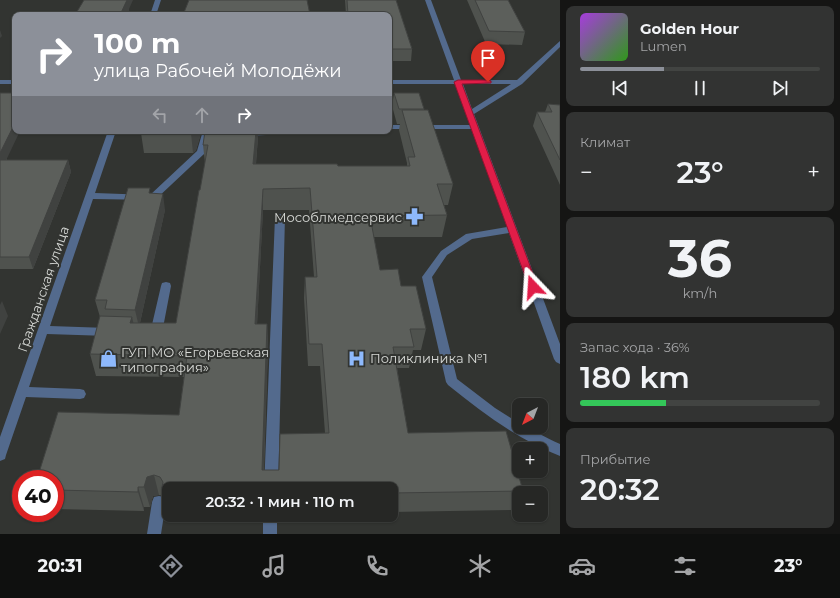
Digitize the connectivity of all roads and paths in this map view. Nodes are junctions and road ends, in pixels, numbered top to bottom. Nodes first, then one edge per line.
1 (158, 0) edge
2 (428, 0) edge
3 (154, 12) edge
4 (560, 43) edge
5 (0, 82) edge
6 (12, 82) edge
7 (392, 82) edge
8 (458, 82) junction
9 (519, 82) junction
10 (469, 114) junction
11 (392, 127) edge
12 (474, 127) junction
13 (111, 134) edge
14 (256, 134) edge
15 (236, 135) edge
16 (220, 136) edge
17 (89, 196) junction
18 (280, 217) dead end
19 (512, 229) junction
20 (166, 286) dead end
21 (43, 330) junction
22 (121, 332) edge
23 (142, 332) edge
24 (560, 359) edge
25 (22, 392) junction
26 (80, 394) dead end
27 (560, 450) edge
28 (0, 456) edge
29 (271, 482) edge
30 (159, 502) dead end
31 (270, 522) edge
32 (154, 534) edge
33 (270, 534) edge

1 - 3 street
2 - 8 street
4 - 9 street
5 - 6 street
7 - 8 street
8 - 9 street
8 - 10 street
9 - 10 street
10 - 12 street
11 - 12 street
12 - 19 street
13 - 17 street, Гражданская улица
14 - 15 street
16 - 17 street
17 - 21 street, Гражданская улица
18 - 29 street
19 - 24 street
19 - 27 street
20 - 23 street
21 - 22 street
21 - 25 street, Гражданская улица
25 - 26 street
25 - 28 street, Гражданская улица
30 - 32 street
31 - 33 street

